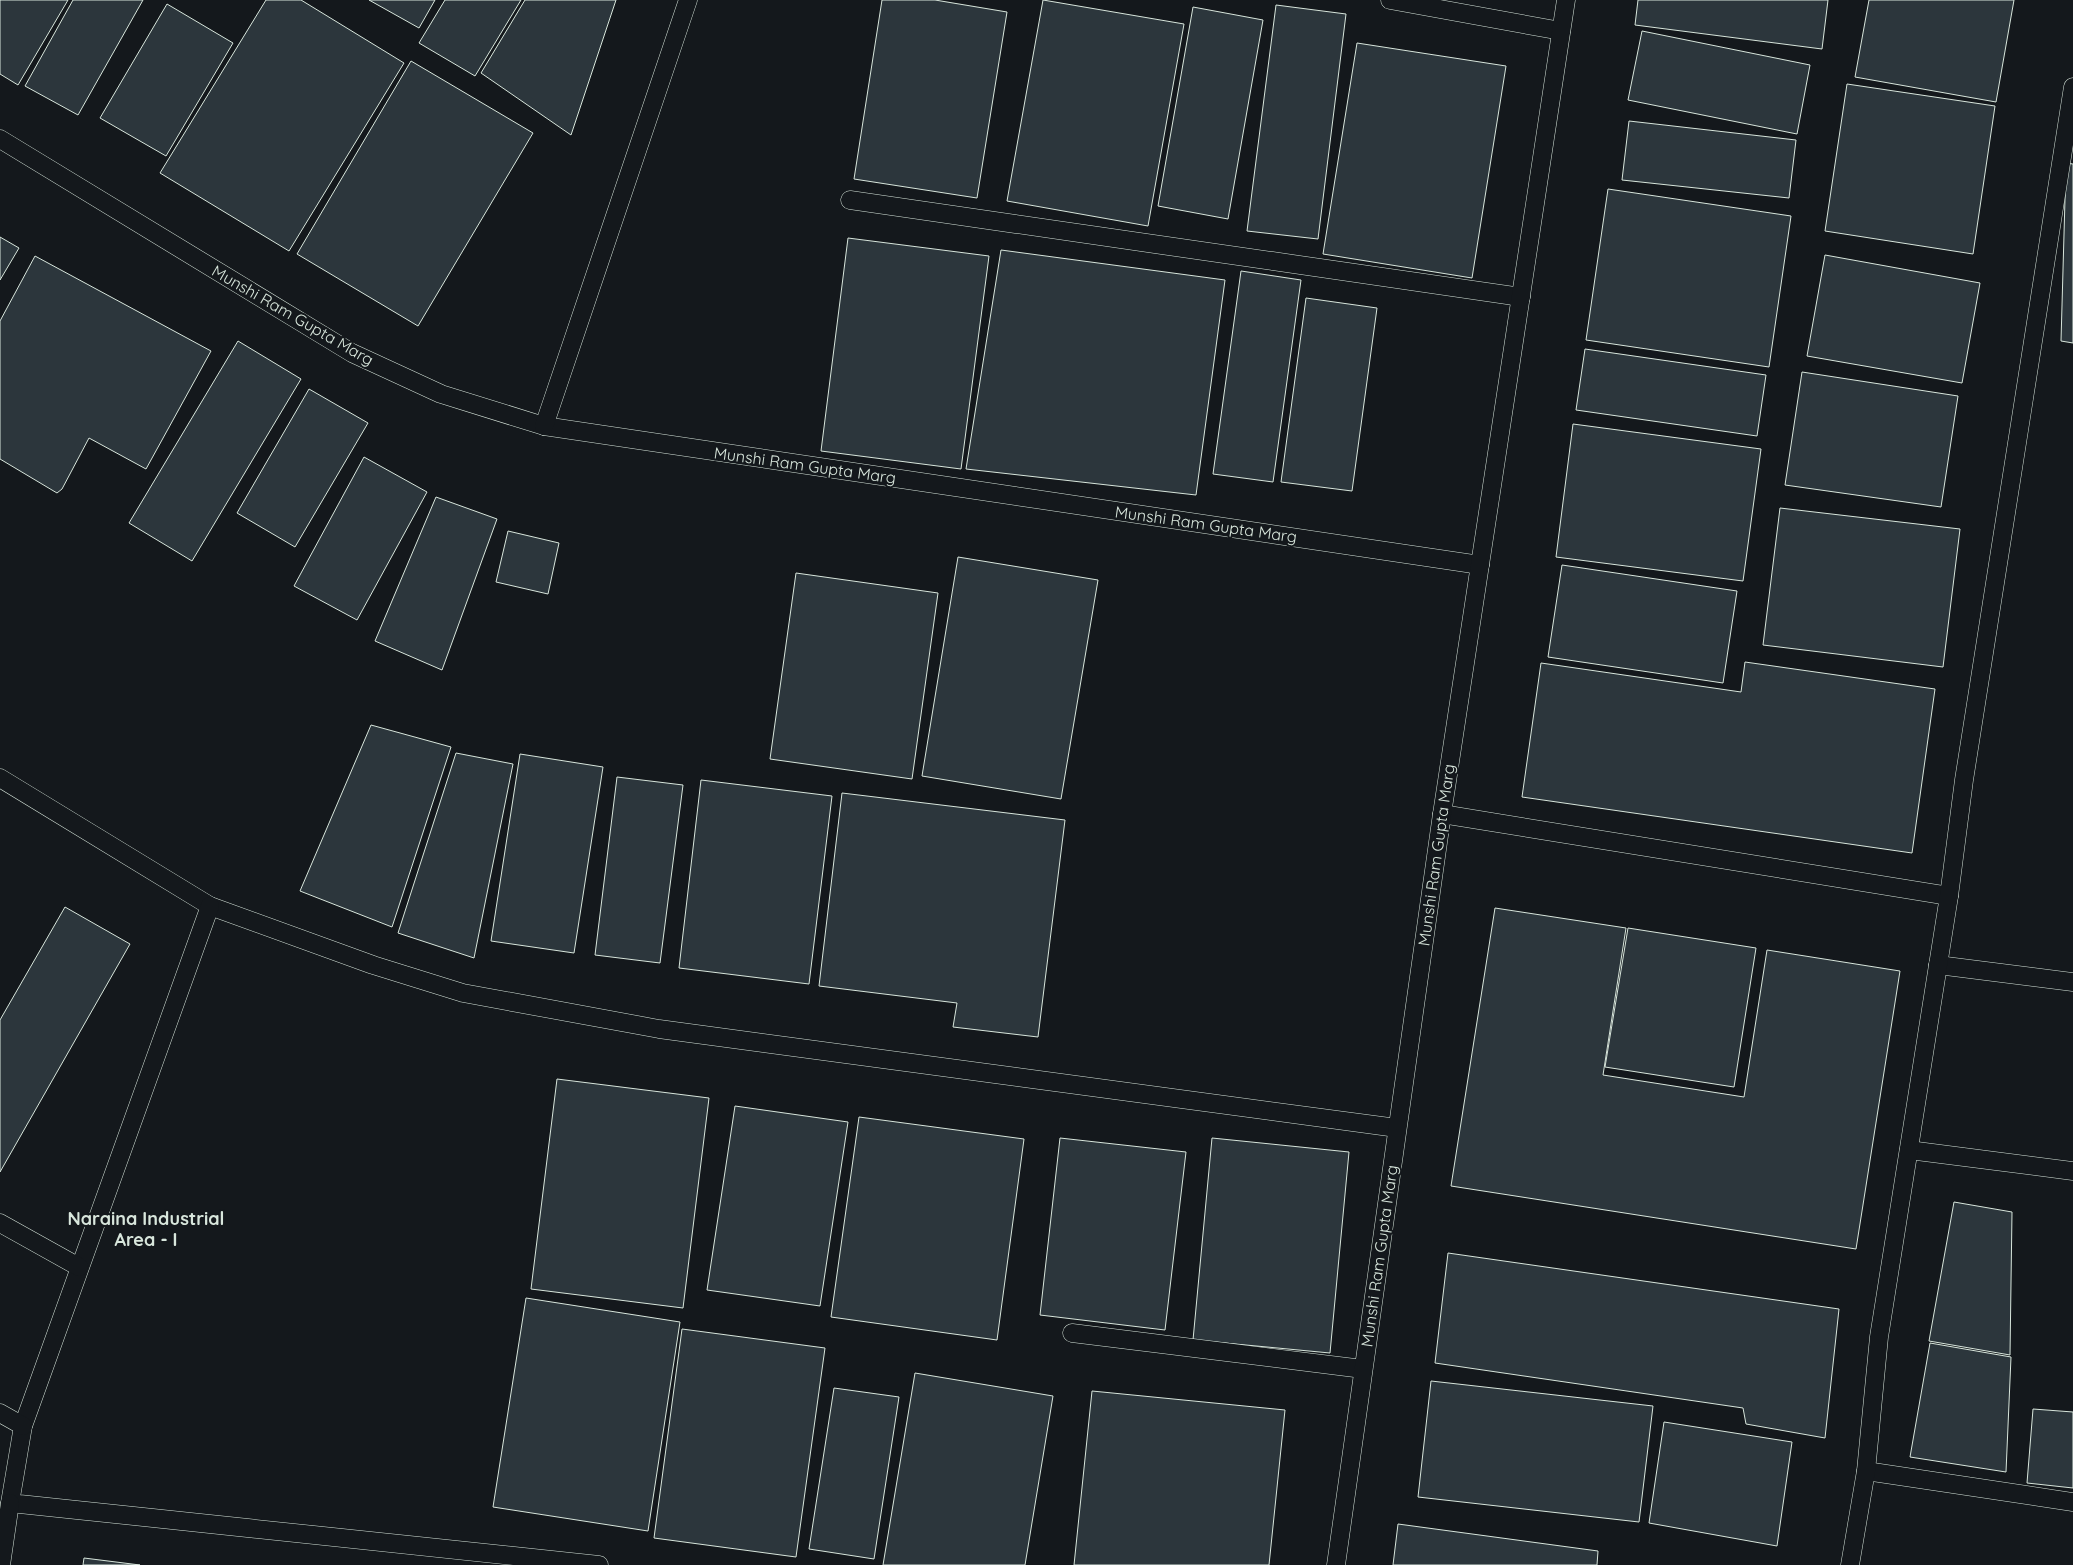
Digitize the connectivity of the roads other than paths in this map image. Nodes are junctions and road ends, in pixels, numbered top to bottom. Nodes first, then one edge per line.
1 (688, 0) edge
2 (1390, 0) edge
3 (1566, 0) edge
4 (1560, 31) junction
5 (2073, 87) edge
6 (0, 139) edge
7 (850, 200) dead end
8 (1521, 297) junction
9 (544, 426) junction
10 (1480, 565) junction
11 (0, 778) edge
12 (1442, 814) junction
13 (1949, 896) junction
14 (210, 906) junction
15 (1938, 965) junction
16 (2073, 982) edge
17 (1397, 1128) junction
18 (1909, 1150) junction
19 (2073, 1171) edge
20 (0, 1223) edge
21 (79, 1267) junction
22 (1072, 1333) dead end
23 (1364, 1369) junction
24 (0, 1413) edge
25 (23, 1426) junction
26 (1866, 1471) junction
27 (10, 1502) junction
28 (2073, 1502) edge
29 (1, 1565) edge
30 (599, 1565) edge
31 (1336, 1565) edge
32 (1850, 1565) edge

1 - 9 lane
2 - 4 lane
3 - 4 lane
4 - 8 lane
5 - 13 lane
6 - 9 lane, Munshi Ram Gupta Marg
7 - 8 lane
8 - 10 lane
9 - 10 lane, Munshi Ram Gupta Marg
10 - 12 lane, Munshi Ram Gupta Marg
11 - 14 lane
12 - 13 lane
12 - 17 lane, Munshi Ram Gupta Marg
13 - 15 lane
14 - 17 lane
14 - 21 lane
15 - 16 lane
15 - 18 lane
17 - 23 lane, Munshi Ram Gupta Marg
18 - 19 lane
18 - 26 lane
20 - 21 lane
21 - 25 lane
22 - 23 lane
23 - 31 lane, Munshi Ram Gupta Marg
24 - 25 lane
25 - 27 lane
26 - 28 lane
26 - 32 lane
27 - 29 lane
27 - 30 lane

